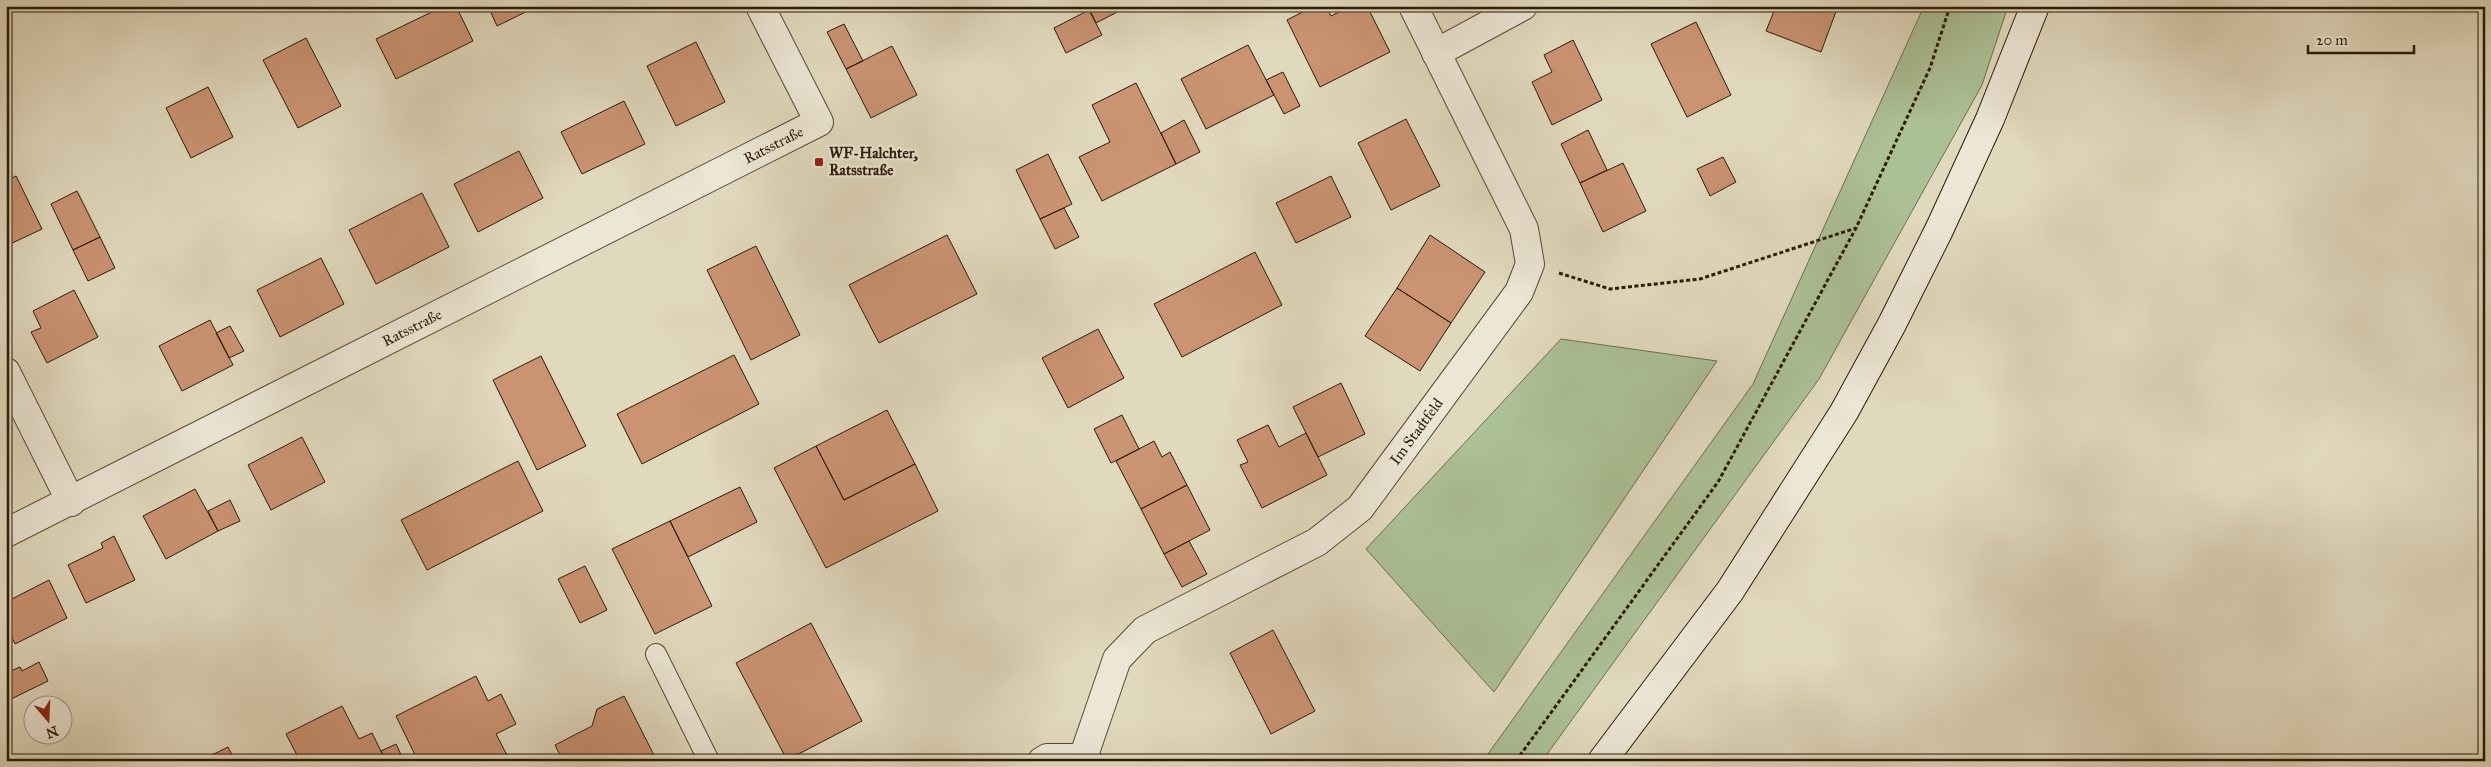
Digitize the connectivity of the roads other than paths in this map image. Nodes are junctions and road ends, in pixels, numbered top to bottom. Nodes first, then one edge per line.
1 (760, 6) edge
2 (1413, 6) edge
3 (1524, 6) edge
4 (2035, 6) edge
5 (1436, 53) junction
6 (6, 372) edge
7 (71, 502) junction
8 (6, 534) edge
9 (656, 654) dead end
10 (1086, 759) edge
11 (709, 761) edge
12 (1042, 761) edge
13 (1602, 761) edge

1 - 7 street, Ratsstraße
2 - 5 street
3 - 5 street
4 - 13 street
5 - 10 street, Im Stadtfeld
6 - 7 street
7 - 8 street, Ratsstraße
9 - 11 lane
10 - 12 street

